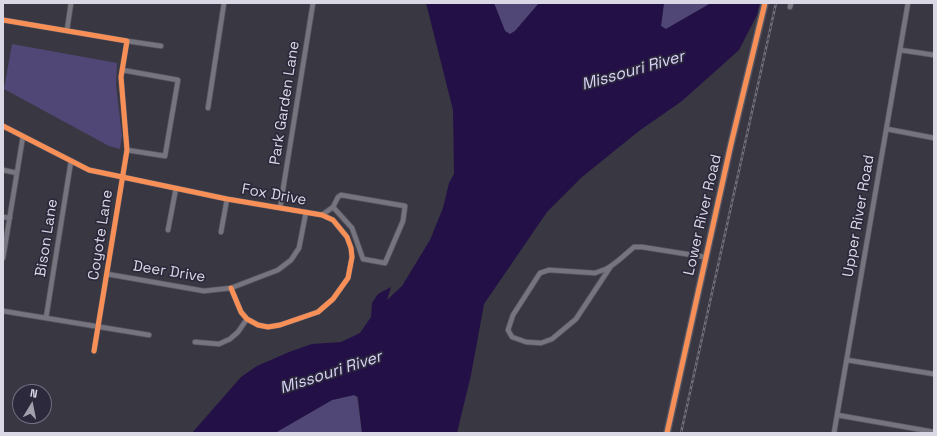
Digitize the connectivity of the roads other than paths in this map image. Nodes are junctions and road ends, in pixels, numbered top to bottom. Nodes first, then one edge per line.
1 (71, 3) edge
2 (224, 3) edge
3 (313, 3) edge
4 (765, 3) edge
5 (908, 3) edge
6 (3, 20) edge
7 (67, 30) junction
8 (127, 41) junction
9 (160, 46) dead end
10 (900, 50) junction
11 (934, 56) edge
12 (122, 70) junction
13 (208, 108) dead end
14 (3, 126) edge
15 (887, 129) junction
16 (23, 136) junction
17 (934, 138) edge
18 (127, 150) junction
19 (71, 161) junction
20 (3, 170) edge
21 (17, 173) junction
22 (122, 178) junction
23 (176, 188) junction
24 (227, 199) junction
25 (333, 207) junction
26 (280, 208) junction
27 (306, 212) junction
28 (322, 215) junction
29 (3, 217) edge
30 (10, 218) junction
31 (168, 230) dead end
32 (221, 232) dead end
33 (705, 257) junction
34 (3, 258) edge
35 (611, 266) junction
36 (107, 274) junction
37 (231, 288) junction
38 (3, 311) edge
39 (46, 318) junction
40 (247, 319) junction
41 (98, 326) junction
42 (149, 335) dead end
43 (195, 342) dead end
44 (94, 351) dead end
45 (847, 360) junction
46 (934, 374) edge
47 (837, 415) junction
48 (934, 432) edge
49 (667, 433) edge
50 (834, 433) edge

1 - 7 street
2 - 13 street
3 - 26 street, Park Garden Lane
4 - 33 street, Lower River Road
5 - 10 street, Upper River Road
6 - 7 street
7 - 8 street
8 - 9 street
8 - 12 street, Coyote Lane
10 - 11 street
10 - 15 street, Upper River Road
12 - 18 street, Coyote Lane
12 - 18 street
14 - 16 street, Fox Drive
15 - 17 street
15 - 45 street, Upper River Road
16 - 19 street, Fox Drive
16 - 21 street
18 - 22 street, Coyote Lane
19 - 22 street, Fox Drive
19 - 39 street, Bison Lane
20 - 21 street
21 - 30 street
22 - 23 street, Fox Drive
22 - 36 street, Coyote Lane
23 - 24 street, Fox Drive
23 - 31 street
24 - 26 street, Fox Drive
24 - 32 street
25 - 25 street, Fox Drive
25 - 28 street, Fox Drive
26 - 27 street, Fox Drive
27 - 28 street, Fox Drive
27 - 37 street, Deer Drive
28 - 40 street, Fox Drive
29 - 30 street
30 - 34 street
33 - 35 street, Lower River Road
33 - 49 street, Lower River Road
35 - 35 street, Lower River Road
36 - 37 street, Deer Drive
36 - 41 street, Coyote Lane
37 - 40 street
38 - 39 street
39 - 41 street
40 - 43 street
41 - 42 street
41 - 44 street, Coyote Lane
45 - 46 street
45 - 47 street, Upper River Road
47 - 48 street
47 - 50 street, Upper River Road

